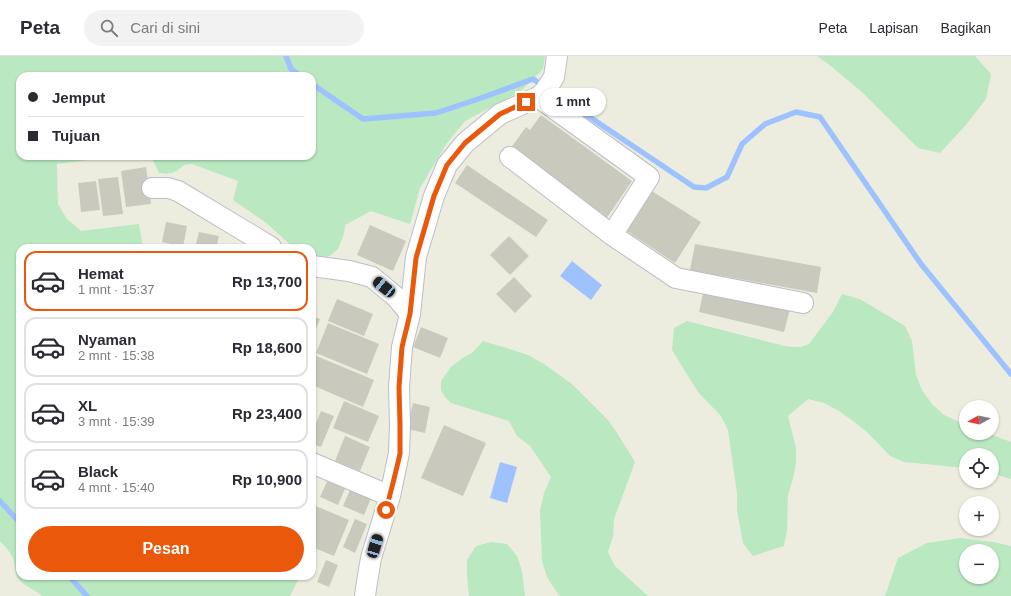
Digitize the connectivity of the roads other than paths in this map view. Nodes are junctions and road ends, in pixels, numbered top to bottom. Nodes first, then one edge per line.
1 (557, 56) edge
2 (546, 88) junction
3 (510, 157) dead end
4 (152, 188) dead end
5 (612, 235) junction
6 (265, 244) edge
7 (316, 267) edge
8 (803, 303) dead end
9 (410, 314) junction
10 (316, 465) edge
11 (390, 496) junction
12 (365, 596) edge

1 - 2 street
2 - 5 street
2 - 9 street
3 - 5 street
4 - 6 street
5 - 8 street
7 - 9 street
9 - 11 street
10 - 11 street
11 - 12 street

